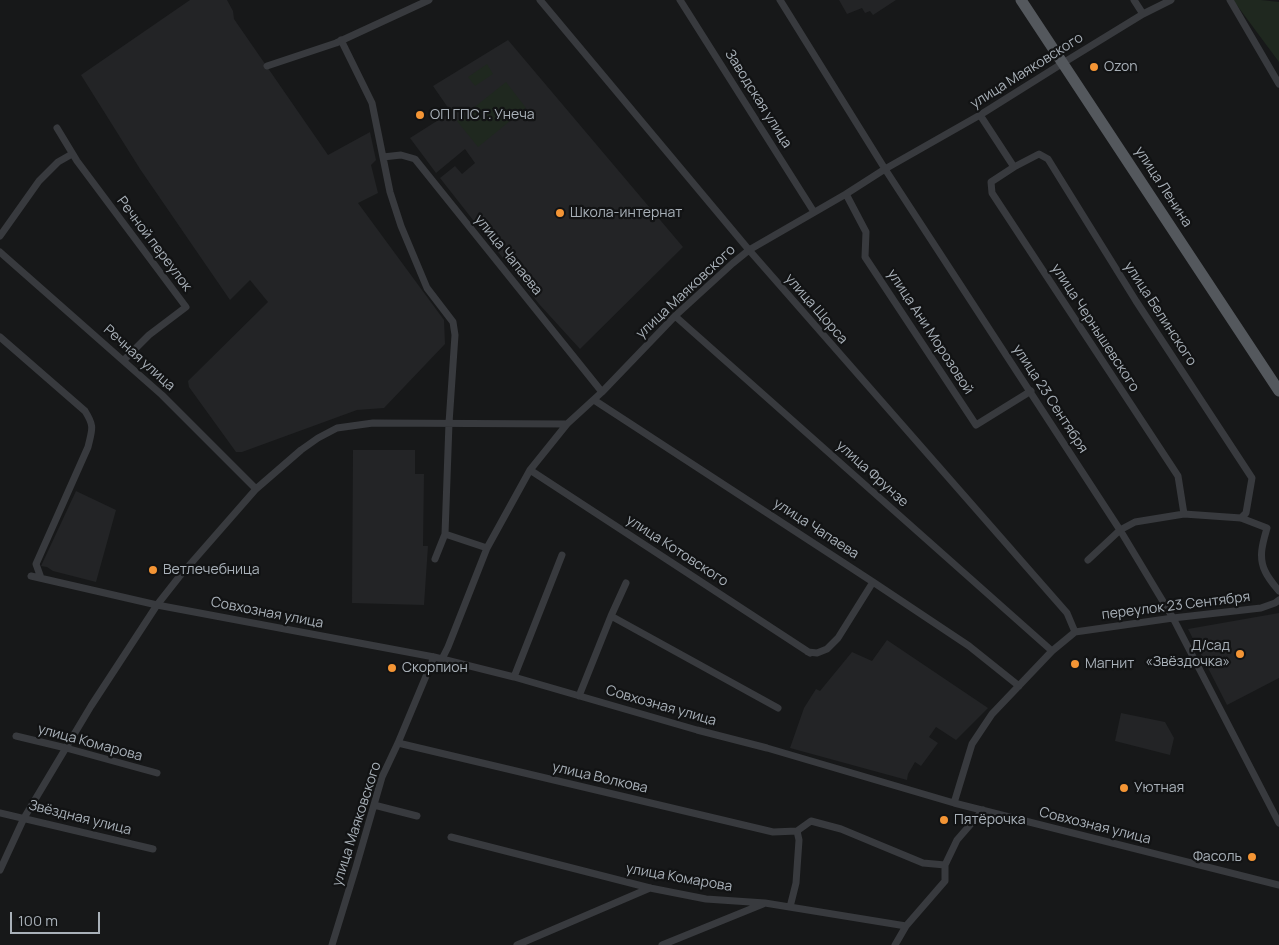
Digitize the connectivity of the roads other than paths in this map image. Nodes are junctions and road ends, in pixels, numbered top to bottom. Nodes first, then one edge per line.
1 (429, 0) edge
2 (540, 0) edge
3 (680, 0) edge
4 (780, 0) edge
5 (1021, 0) edge
6 (1134, 0) edge
7 (1171, 0) edge
8 (1230, 0) edge
9 (1143, 14) junction
10 (342, 40) junction
11 (1063, 62) junction
12 (268, 66) dead end
13 (1279, 84) edge
14 (980, 115) junction
15 (57, 128) dead end
16 (72, 154) junction
17 (382, 157) junction
18 (1014, 167) junction
19 (885, 169) junction
20 (846, 194) junction
21 (814, 212) junction
22 (0, 236) edge
23 (749, 250) junction
24 (0, 252) edge
25 (675, 316) junction
26 (0, 337) edge
27 (124, 360) junction
28 (1031, 391) junction
29 (1279, 391) edge
30 (602, 392) junction
31 (594, 400) junction
32 (449, 423) junction
33 (567, 424) junction
34 (530, 470) junction
35 (256, 489) junction
36 (1184, 514) junction
37 (1241, 518) junction
38 (1120, 530) junction
39 (445, 534) junction
40 (487, 548) junction
41 (562, 554) dead end
42 (435, 559) dead end
43 (1088, 560) dead end
44 (31, 576) dead end
45 (41, 578) junction
46 (626, 582) dead end
47 (873, 582) junction
48 (1279, 591) edge
49 (1279, 600) edge
50 (158, 605) junction
51 (611, 616) junction
52 (1173, 618) junction
53 (1075, 632) junction
54 (1052, 651) junction
55 (434, 656) junction
56 (442, 659) junction
57 (514, 677) junction
58 (1019, 686) junction
59 (579, 696) junction
60 (778, 708) dead end
61 (16, 736) dead end
62 (398, 743) junction
63 (66, 748) junction
64 (157, 774) dead end
65 (954, 803) junction
66 (374, 805) junction
67 (982, 810) junction
68 (0, 813) edge
69 (417, 816) dead end
70 (24, 818) junction
71 (1279, 823) edge
72 (797, 831) junction
73 (451, 837) dead end
74 (153, 849) dead end
75 (945, 866) junction
76 (0, 870) edge
77 (1279, 885) edge
78 (650, 888) junction
79 (765, 903) junction
80 (790, 907) junction
81 (906, 926) junction
82 (332, 945) edge
83 (518, 945) edge
84 (662, 945) edge
85 (895, 945) edge

1 - 10 street
2 - 23 street, улица Щорса
3 - 21 street, Заводская улица
4 - 19 street, улица 23 Сентября
5 - 11 main road, улица Ленина
6 - 9 street
7 - 9 street, улица Маяковского
8 - 13 street
9 - 11 street, улица Маяковского
10 - 12 street
10 - 17 street
11 - 14 street, улица Маяковского
11 - 29 main road, улица Ленина
14 - 18 street
14 - 19 street, улица Маяковского
15 - 16 street, Речной переулок
16 - 22 street
16 - 27 street, Речной переулок
17 - 30 street, улица Чапаева
17 - 32 street
18 - 36 street, улица Чернышевского
18 - 37 street, улица Белинского
19 - 20 street, улица Маяковского
19 - 28 street, улица 23 Сентября
20 - 21 street, улица Маяковского
20 - 28 street, улица Ани Морозовой
21 - 23 street, улица Маяковского
23 - 25 street, улица Маяковского
23 - 53 street, улица Щорса
24 - 27 street, Речная улица
25 - 30 street, улица Маяковского
25 - 54 street, улица Фрунзе
26 - 45 street
27 - 35 street, Речная улица
28 - 38 street, улица 23 Сентября
30 - 31 street, улица Маяковского
31 - 33 street, улица Маяковского
31 - 47 street, улица Чапаева
32 - 33 street
32 - 35 street
32 - 39 street
33 - 34 street, улица Маяковского
34 - 40 street, улица Маяковского
34 - 47 street, улица Котовского
35 - 50 street
36 - 37 street
36 - 38 street
37 - 48 street
38 - 43 street
38 - 52 street, улица 23 Сентября
39 - 40 street
39 - 42 street
40 - 56 street, улица Маяковского
41 - 57 street
44 - 45 street, Совхозная улица
45 - 50 street, Совхозная улица
46 - 51 street
47 - 58 street, улица Чапаева
49 - 52 street, переулок 23 Сентября
50 - 55 street, Совхозная улица
50 - 63 street
51 - 59 street
51 - 60 street
52 - 53 street, переулок 23 Сентября
52 - 71 street, улица 23 Сентября
53 - 54 street
54 - 58 street
55 - 56 street, Совхозная улица
55 - 62 street, улица Маяковского
56 - 57 street, Совхозная улица
57 - 59 street, Совхозная улица
58 - 65 street
59 - 65 street, Совхозная улица
61 - 63 street, улица Комарова
62 - 66 street, улица Маяковского
62 - 72 street, улица Волкова
63 - 64 street, улица Комарова
63 - 70 street
65 - 67 street, Совхозная улица
66 - 69 street
66 - 82 street, улица Маяковского
67 - 75 street
67 - 77 street, Совхозная улица
68 - 70 street, Звёздная улица
70 - 74 street, Звёздная улица
70 - 76 street
72 - 75 street, улица Волкова
72 - 80 street
73 - 78 street, улица Комарова
75 - 81 street
78 - 79 street, улица Комарова
78 - 83 street
79 - 80 street, улица Комарова
79 - 84 street
80 - 81 street, улица Комарова
81 - 85 street

